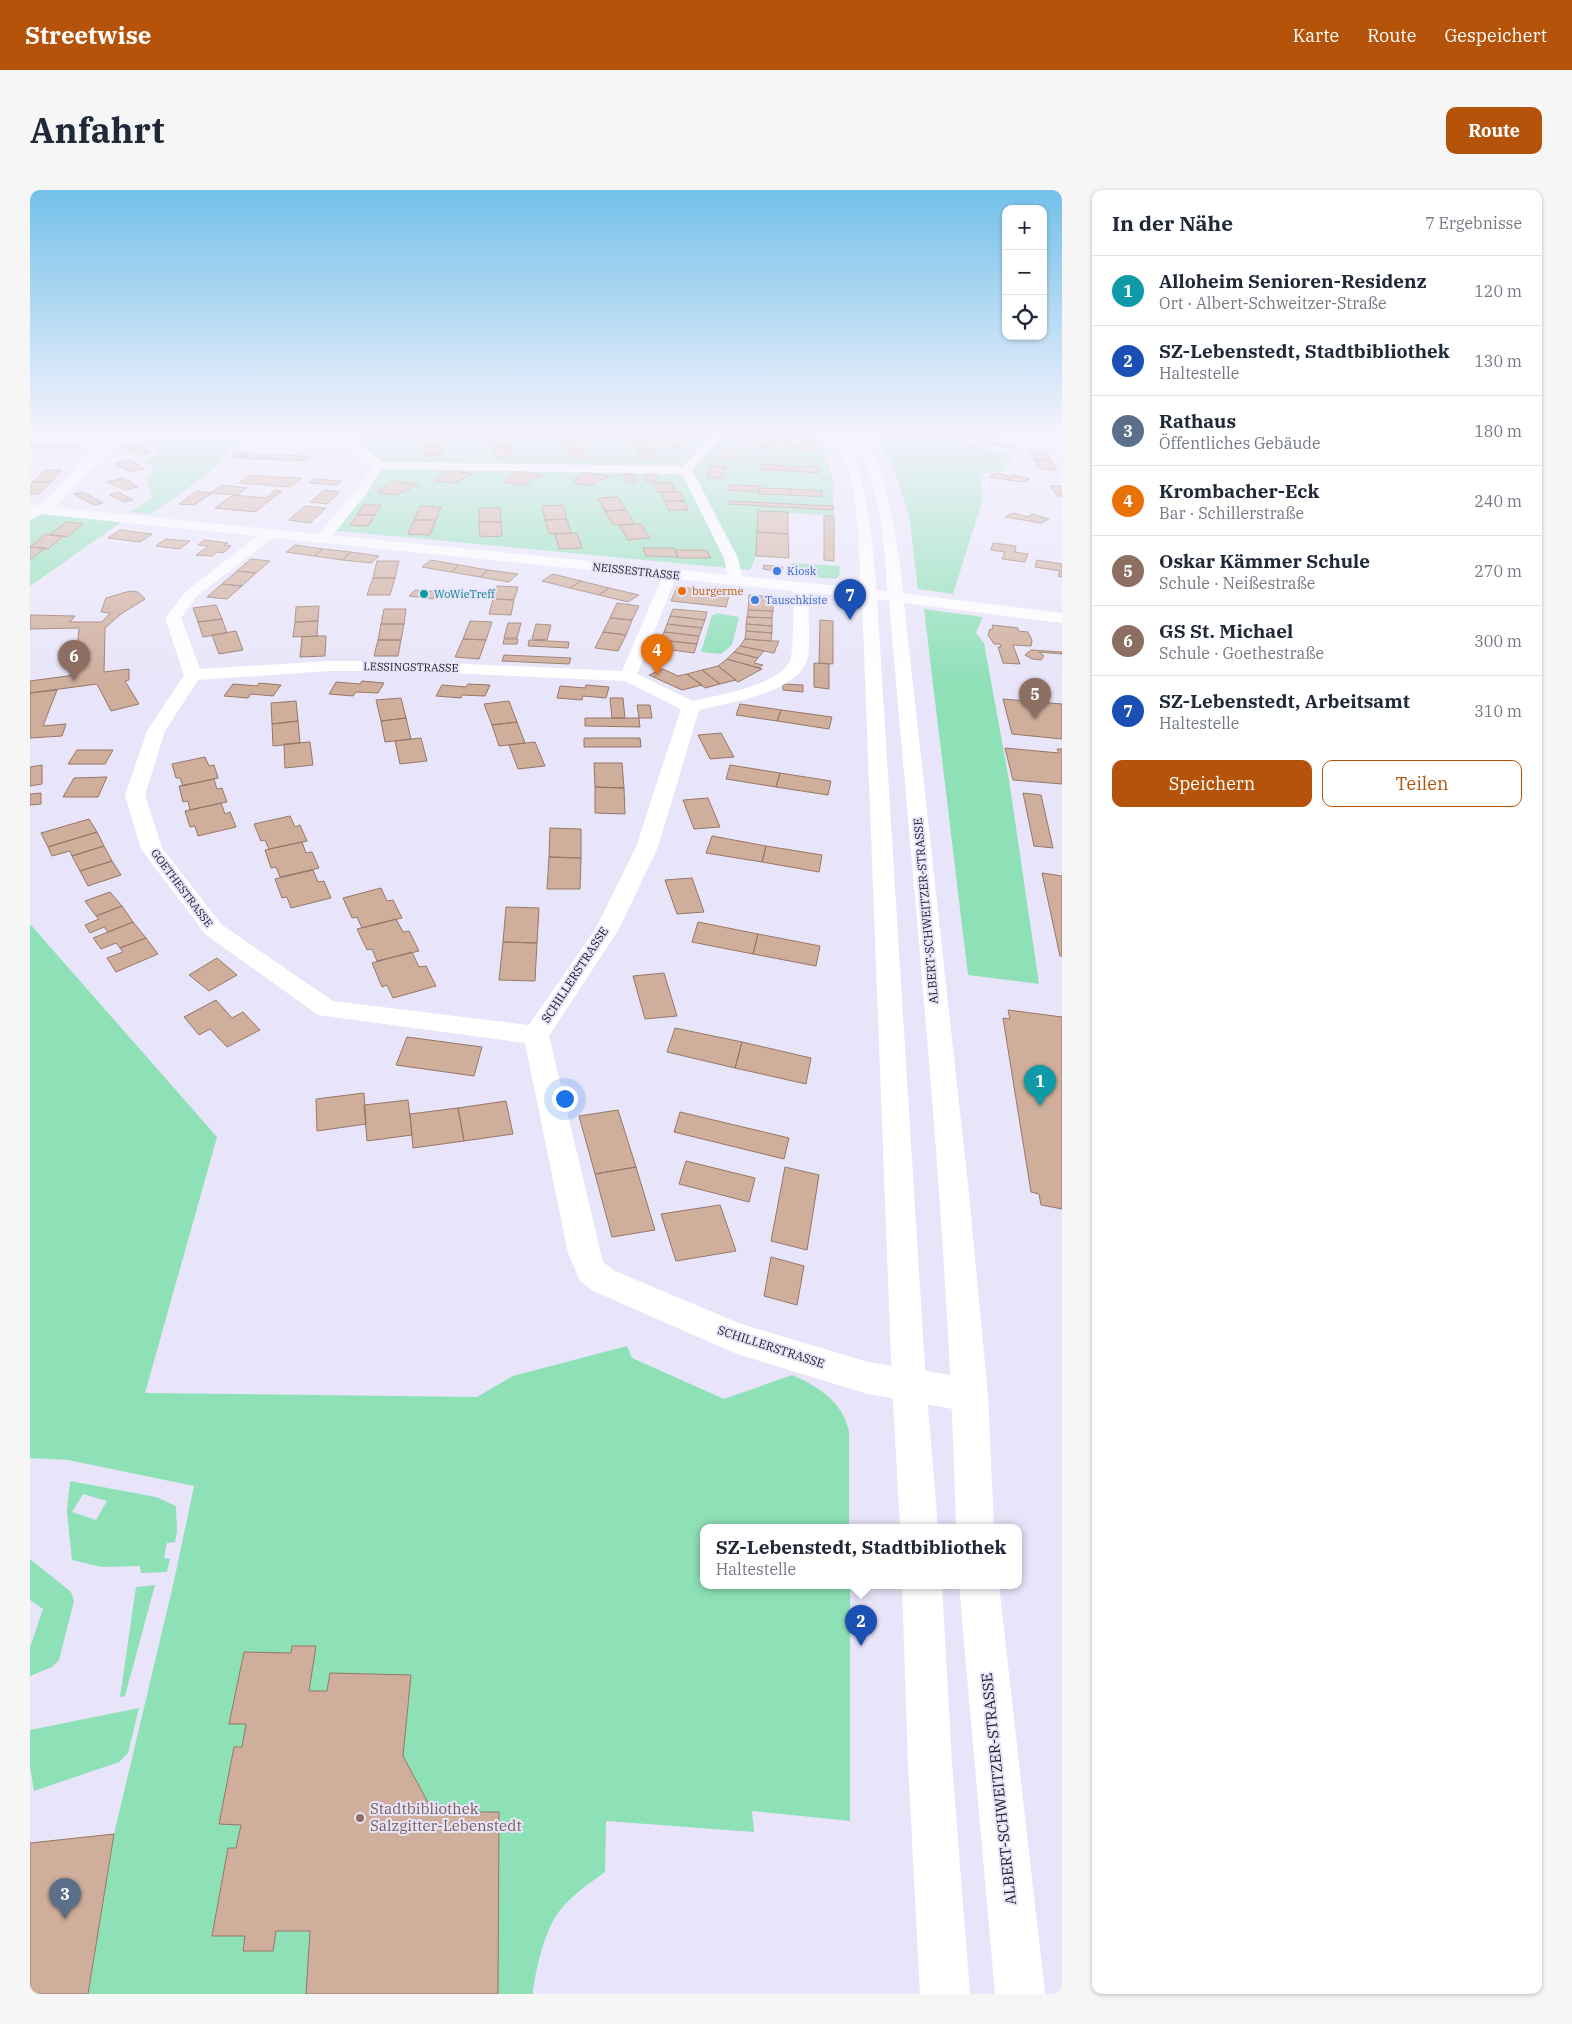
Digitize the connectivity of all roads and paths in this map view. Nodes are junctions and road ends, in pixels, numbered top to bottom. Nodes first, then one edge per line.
1 (83, 516) edge
2 (341, 516) edge
3 (710, 516) edge
4 (863, 516) edge
5 (886, 516) edge
6 (270, 532) junction
7 (323, 538) junction
8 (670, 575) junction
9 (736, 582) junction
10 (801, 588) junction
11 (869, 594) junction
12 (896, 597) junction
13 (1062, 618) edge
14 (193, 675) junction
15 (628, 676) junction
16 (691, 707) junction
17 (536, 1035) junction
18 (909, 1384) junction
19 (970, 1395) junction
20 (918, 1524) edge
21 (975, 1524) edge
22 (922, 1589) edge
23 (979, 1589) edge
24 (945, 1994) edge
25 (1020, 1994) edge

1 - 6 street, NEISSESTRASSE
2 - 7 street
3 - 9 street
4 - 11 street
5 - 12 street, ALBERT-SCHWEITZER-STRASSE
6 - 7 street, NEISSESTRASSE
6 - 14 street
7 - 8 street, NEISSESTRASSE
8 - 9 street, NEISSESTRASSE
8 - 15 street
9 - 10 street, NEISSESTRASSE
10 - 11 street, NEISSESTRASSE
10 - 16 street
11 - 12 street, NEISSESTRASSE
11 - 18 street
12 - 13 street, NEISSESTRASSE
12 - 19 street, ALBERT-SCHWEITZER-STRASSE
14 - 15 street, LESSINGSTRASSE
14 - 17 street, GOETHESTRASSE
15 - 16 street
16 - 17 street, SCHILLERSTRASSE
17 - 18 street, SCHILLERSTRASSE
18 - 19 street
18 - 20 street
19 - 21 street, ALBERT-SCHWEITZER-STRASSE
22 - 24 street
23 - 25 street, ALBERT-SCHWEITZER-STRASSE

